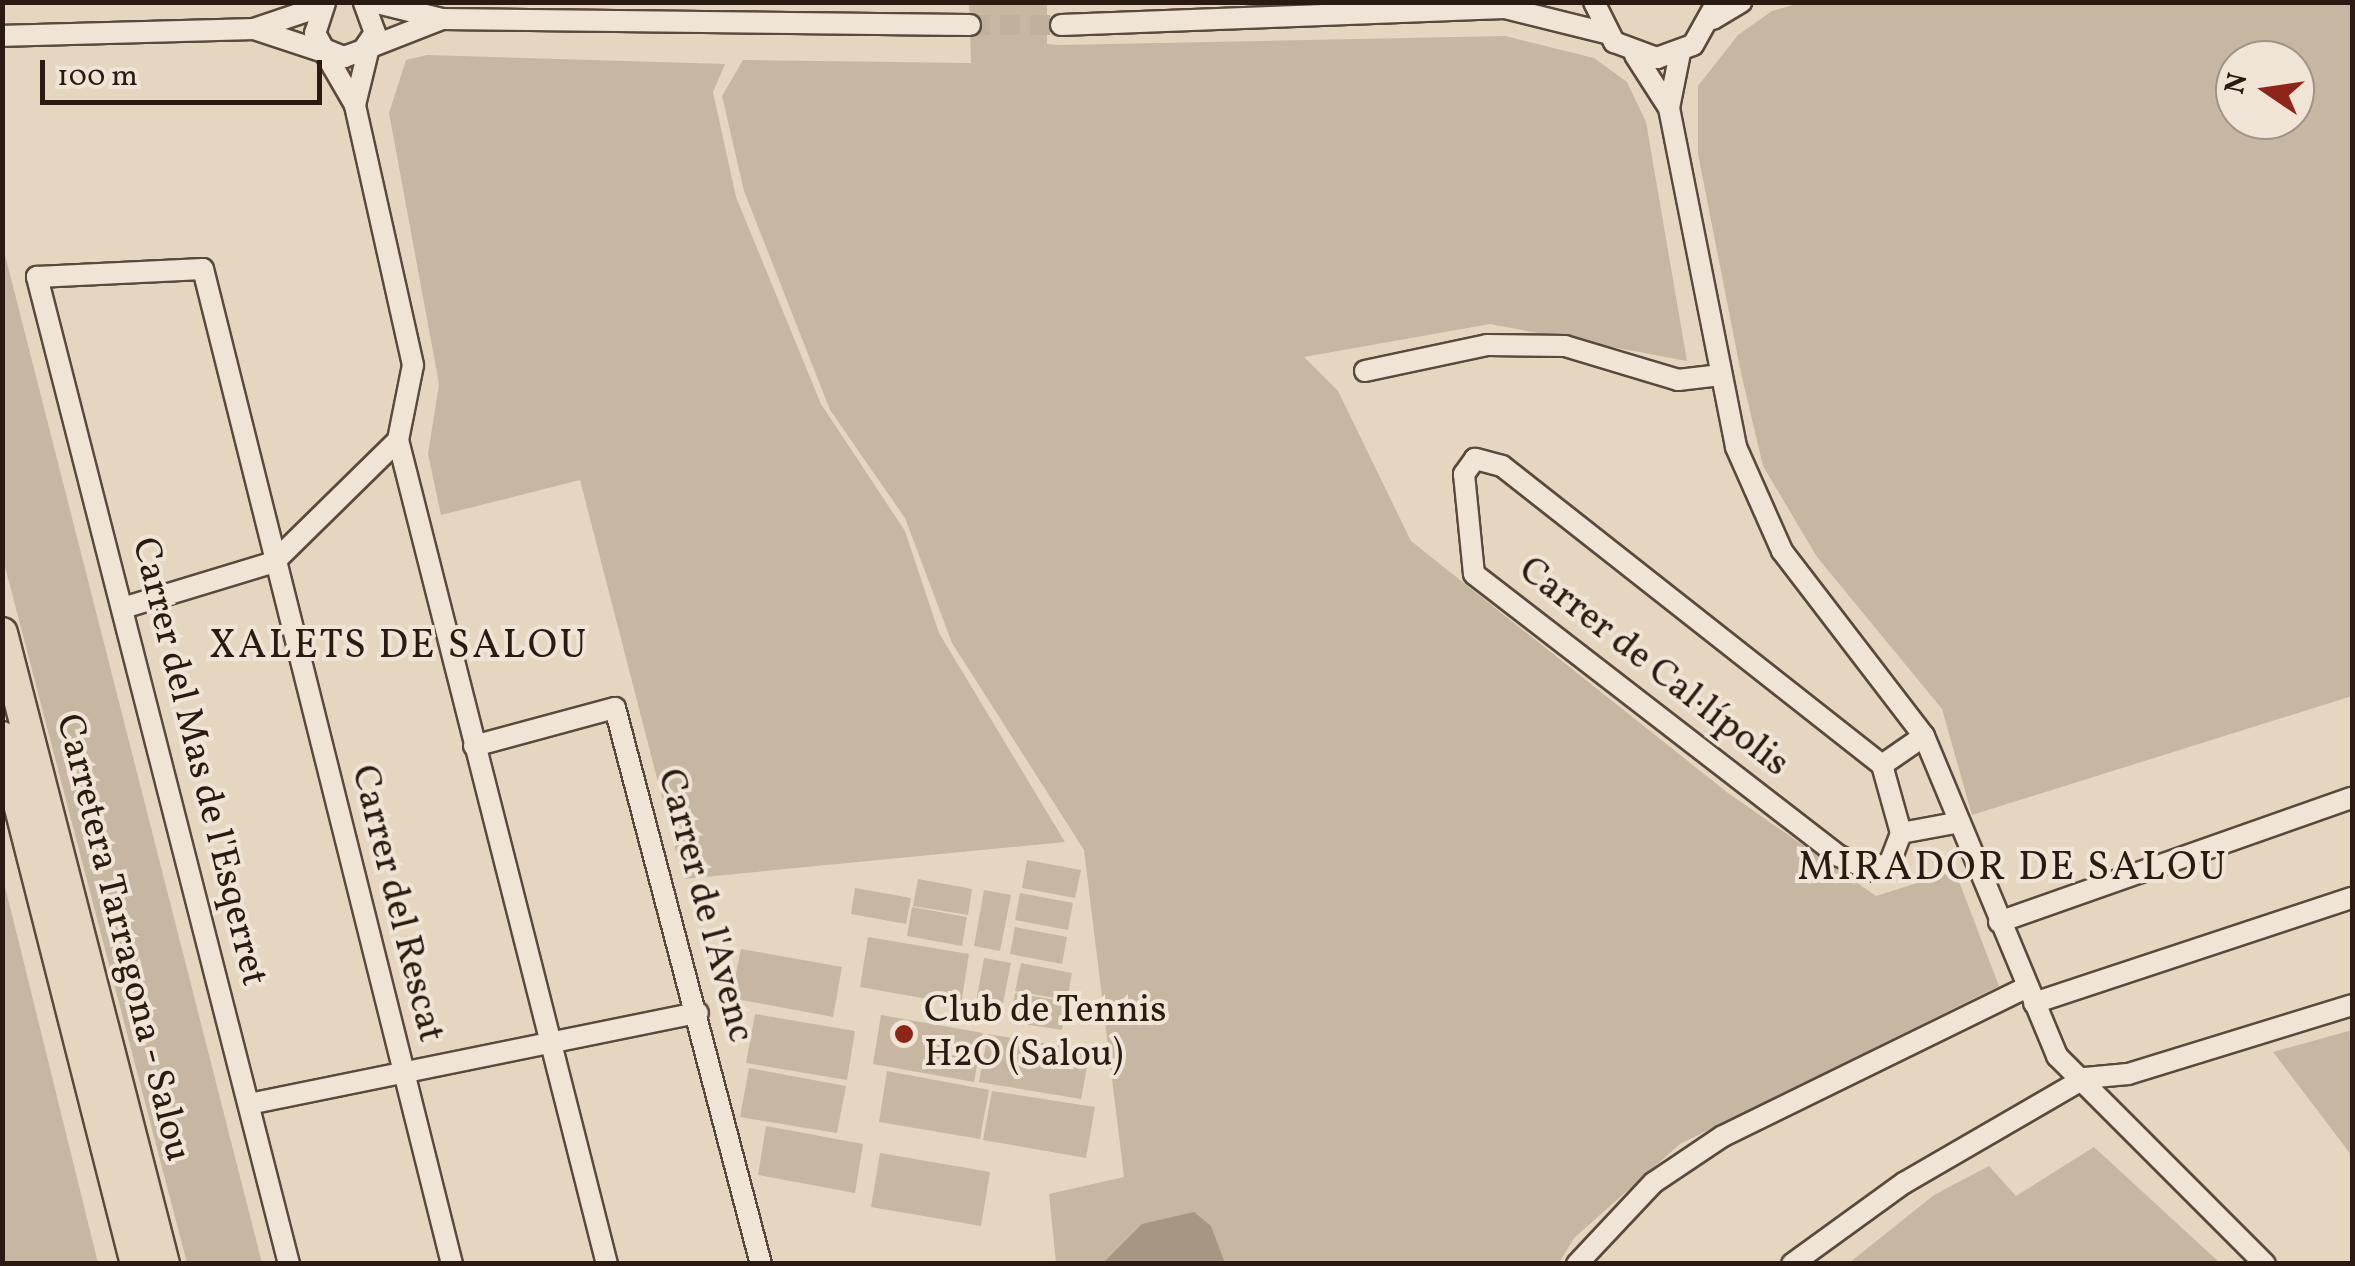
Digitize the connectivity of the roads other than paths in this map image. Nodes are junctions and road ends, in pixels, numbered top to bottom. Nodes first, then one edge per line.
1 (364, 2) edge
2 (373, 2) edge
3 (1594, 2) edge
4 (1741, 2) edge
5 (324, 4) edge
6 (1513, 6) edge
7 (1715, 11) edge
8 (442, 19) junction
9 (970, 24) tunnel mouth
10 (1061, 26) tunnel mouth
11 (254, 29) junction
12 (1606, 33) junction
13 (2, 36) edge
14 (368, 47) junction
15 (325, 49) junction
16 (1680, 53) junction
17 (1635, 55) junction
18 (354, 106) junction
19 (1668, 108) junction
20 (37, 278) joint
21 (1364, 370) dead end
22 (1722, 376) junction
23 (398, 440) junction
24 (274, 562) junction
25 (123, 608) junction
26 (2, 633) edge
27 (1924, 736) junction
28 (2, 737) edge
29 (474, 746) junction
30 (1882, 764) junction
31 (2352, 798) edge
32 (1956, 823) junction
33 (1901, 832) junction
34 (2352, 898) edge
35 (1998, 922) junction
36 (2031, 995) junction
37 (2352, 1006) edge
38 (698, 1013) junction
39 (548, 1044) junction
40 (402, 1073) junction
41 (2085, 1078) junction
42 (249, 1104) junction
43 (136, 1264) edge
44 (164, 1264) edge
45 (289, 1264) edge
46 (452, 1264) edge
47 (606, 1264) edge
48 (761, 1264) edge
49 (1577, 1264) edge
50 (1792, 1264) edge
51 (2264, 1264) edge

1 - 14 street
2 - 8 street
3 - 12 street
4 - 7 street
5 - 11 street
5 - 15 street
6 - 10 street
6 - 12 street
7 - 16 street
8 - 9 street
8 - 14 street
11 - 13 street
11 - 15 street
12 - 17 street
14 - 15 street
14 - 18 street
15 - 18 street
16 - 17 street
16 - 19 street
17 - 19 street
18 - 23 street
19 - 22 street
20 - 24 street, Carrer del Rescat
20 - 25 street, Carrer del Mas de l'Esqerret
21 - 22 street
22 - 27 street
23 - 24 street
23 - 29 street
24 - 25 street
24 - 40 street, Carrer del Rescat
25 - 42 street, Carrer del Mas de l'Esqerret
26 - 44 highway, Carretera Tarragona - Salou
27 - 30 street
27 - 32 street
28 - 43 highway, Carretera Tarragona - Salou
29 - 38 street, Carrer de l'Avenc
29 - 39 street
30 - 33 street
30 - 33 street, Carrer de Cal·lípolis
31 - 35 street
32 - 33 street
32 - 35 street
34 - 36 street
35 - 36 street
36 - 41 street
36 - 49 street
37 - 41 street
38 - 39 street
38 - 48 street, Carrer de l'Avenc
39 - 40 street
39 - 47 street
40 - 42 street
40 - 46 street, Carrer del Rescat
41 - 50 street
41 - 51 street
42 - 45 street, Carrer del Mas de l'Esqerret

